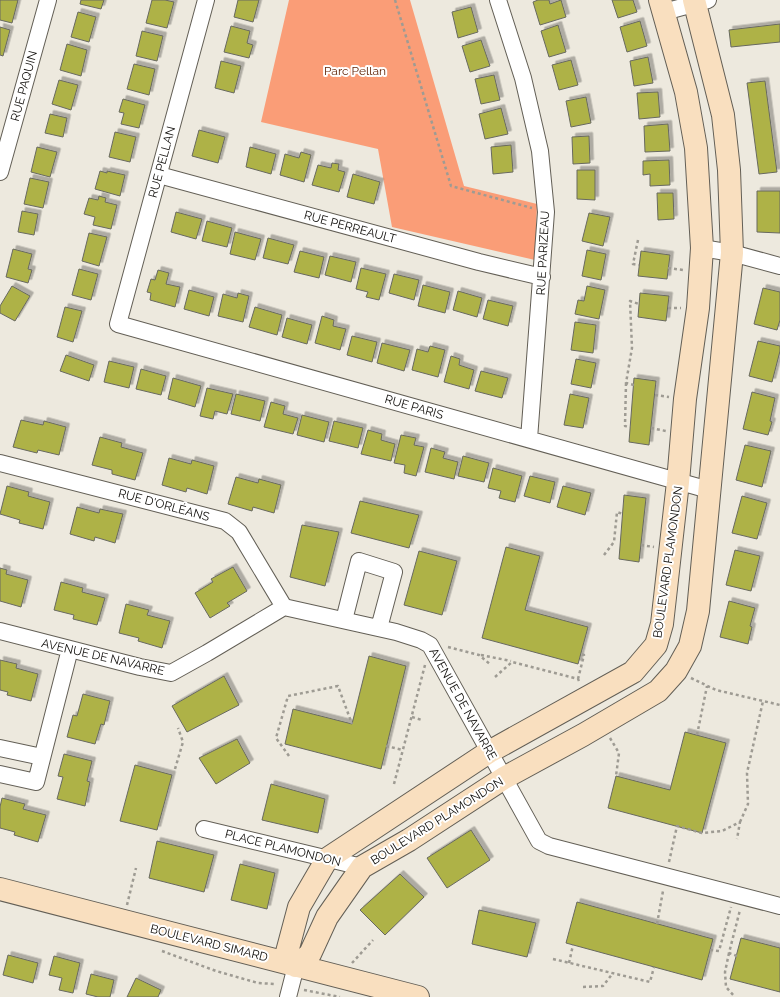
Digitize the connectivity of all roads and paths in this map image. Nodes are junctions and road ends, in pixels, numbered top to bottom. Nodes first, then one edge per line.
1 (48, 0) edge
2 (206, 0) edge
3 (395, 0) edge
4 (498, 0) edge
5 (699, 1) edge
6 (662, 6) edge
7 (0, 172) edge
8 (158, 174) junction
9 (546, 212) junction
10 (638, 240) dead end
11 (702, 248) junction
12 (732, 253) junction
13 (639, 265) dead end
14 (780, 266) edge
15 (542, 277) junction
16 (639, 304) dead end
17 (118, 324) joint
18 (626, 383) junction
19 (634, 385) dead end
20 (630, 427) dead end
21 (530, 440) junction
22 (0, 463) edge
23 (678, 482) junction
24 (709, 490) junction
25 (623, 514) dead end
26 (604, 554) dead end
27 (284, 607) junction
28 (344, 620) junction
29 (379, 628) junction
30 (0, 631) edge
31 (430, 645) junction
32 (70, 649) junction
33 (581, 654) dead end
34 (479, 655) junction
35 (512, 662) junction
36 (491, 665) dead end
37 (676, 671) junction
38 (495, 677) dead end
39 (708, 686) junction
40 (583, 688) junction
41 (763, 701) junction
42 (780, 705) edge
43 (412, 717) junction
44 (422, 720) dead end
45 (352, 724) dead end
46 (602, 724) junction
47 (178, 728) dead end
48 (697, 736) dead end
49 (386, 746) dead end
50 (0, 748) edge
51 (403, 750) junction
52 (489, 752) junction
53 (289, 756) dead end
54 (42, 757) junction
55 (175, 769) dead end
56 (0, 774) edge
57 (616, 776) dead end
58 (504, 778) junction
59 (394, 784) dead end
60 (740, 822) junction
61 (677, 826) dead end
62 (204, 829) dead end
63 (737, 839) dead end
64 (327, 859) junction
65 (362, 867) junction
66 (136, 868) dead end
67 (0, 889) edge
68 (739, 896) junction
69 (780, 906) edge
70 (123, 921) junction
71 (373, 940) dead end
72 (572, 945) dead end
73 (156, 949) dead end
74 (710, 950) dead end
75 (729, 953) junction
76 (737, 956) dead end
77 (553, 959) dead end
78 (569, 963) junction
79 (296, 966) junction
80 (654, 967) dead end
81 (613, 973) junction
82 (274, 984) dead end
83 (339, 987) edge
84 (583, 987) dead end
85 (303, 990) dead end
86 (288, 997) edge
87 (418, 997) edge
88 (735, 997) edge

1 - 7 street, RUE PAQUIN
2 - 8 street, RUE PELLAN
3 - 9 path
4 - 9 street, RUE PARIZEAU
5 - 6 street
5 - 12 street, BOULEVARD PLAMONDON
6 - 11 street, BOULEVARD PLAMONDON
8 - 15 street, RUE PERREAULT
8 - 17 street, RUE PELLAN
9 - 15 street, RUE PARIZEAU
10 - 13 path
11 - 12 street
11 - 23 street, BOULEVARD PLAMONDON
12 - 14 street
12 - 24 street, BOULEVARD PLAMONDON
15 - 21 street, RUE PARIZEAU
16 - 18 path
17 - 21 street, RUE PARIS
18 - 19 path
18 - 20 path
21 - 23 street, RUE PARIS
22 - 27 street, RUE D'ORLÉANS
23 - 24 street, RUE PARIS
23 - 40 street, BOULEVARD PLAMONDON
24 - 37 street, BOULEVARD PLAMONDON
25 - 26 path
27 - 28 street, AVENUE DE NAVARRE
27 - 32 street, AVENUE DE NAVARRE
28 - 29 street, AVENUE DE NAVARRE
28 - 29 street
29 - 31 street, AVENUE DE NAVARRE
30 - 32 street, AVENUE DE NAVARRE
31 - 34 path
31 - 43 path
31 - 52 street, AVENUE DE NAVARRE
32 - 54 street
33 - 40 path
34 - 35 path
34 - 36 path
35 - 38 path
35 - 40 path
37 - 39 path
37 - 46 street, BOULEVARD PLAMONDON
39 - 41 path
39 - 48 path
40 - 52 street, BOULEVARD PLAMONDON
41 - 42 path
41 - 60 path
43 - 44 path
43 - 51 path
45 - 53 path
46 - 57 path
46 - 58 street, BOULEVARD PLAMONDON
47 - 55 path
49 - 51 path
50 - 54 street
51 - 59 path
52 - 58 street, AVENUE DE NAVARRE
52 - 64 street, BOULEVARD PLAMONDON
54 - 56 street
58 - 65 street, BOULEVARD PLAMONDON
58 - 68 street, AVENUE DE NAVARRE
60 - 61 path
60 - 63 path
62 - 64 street, PLACE PLAMONDON
64 - 65 street, PLACE PLAMONDON
64 - 79 street, BOULEVARD PLAMONDON
65 - 79 street, BOULEVARD PLAMONDON
66 - 70 path
67 - 70 street, BOULEVARD SIMARD
68 - 69 street, AVENUE DE NAVARRE
68 - 74 path
68 - 75 path
70 - 79 street, BOULEVARD SIMARD
71 - 83 path
72 - 78 path
73 - 82 path
75 - 76 path
75 - 88 path
77 - 78 path
78 - 81 path
79 - 83 street, BOULEVARD SIMARD
79 - 86 street
80 - 81 path
81 - 84 path
83 - 85 path
83 - 87 street, BOULEVARD SIMARD

